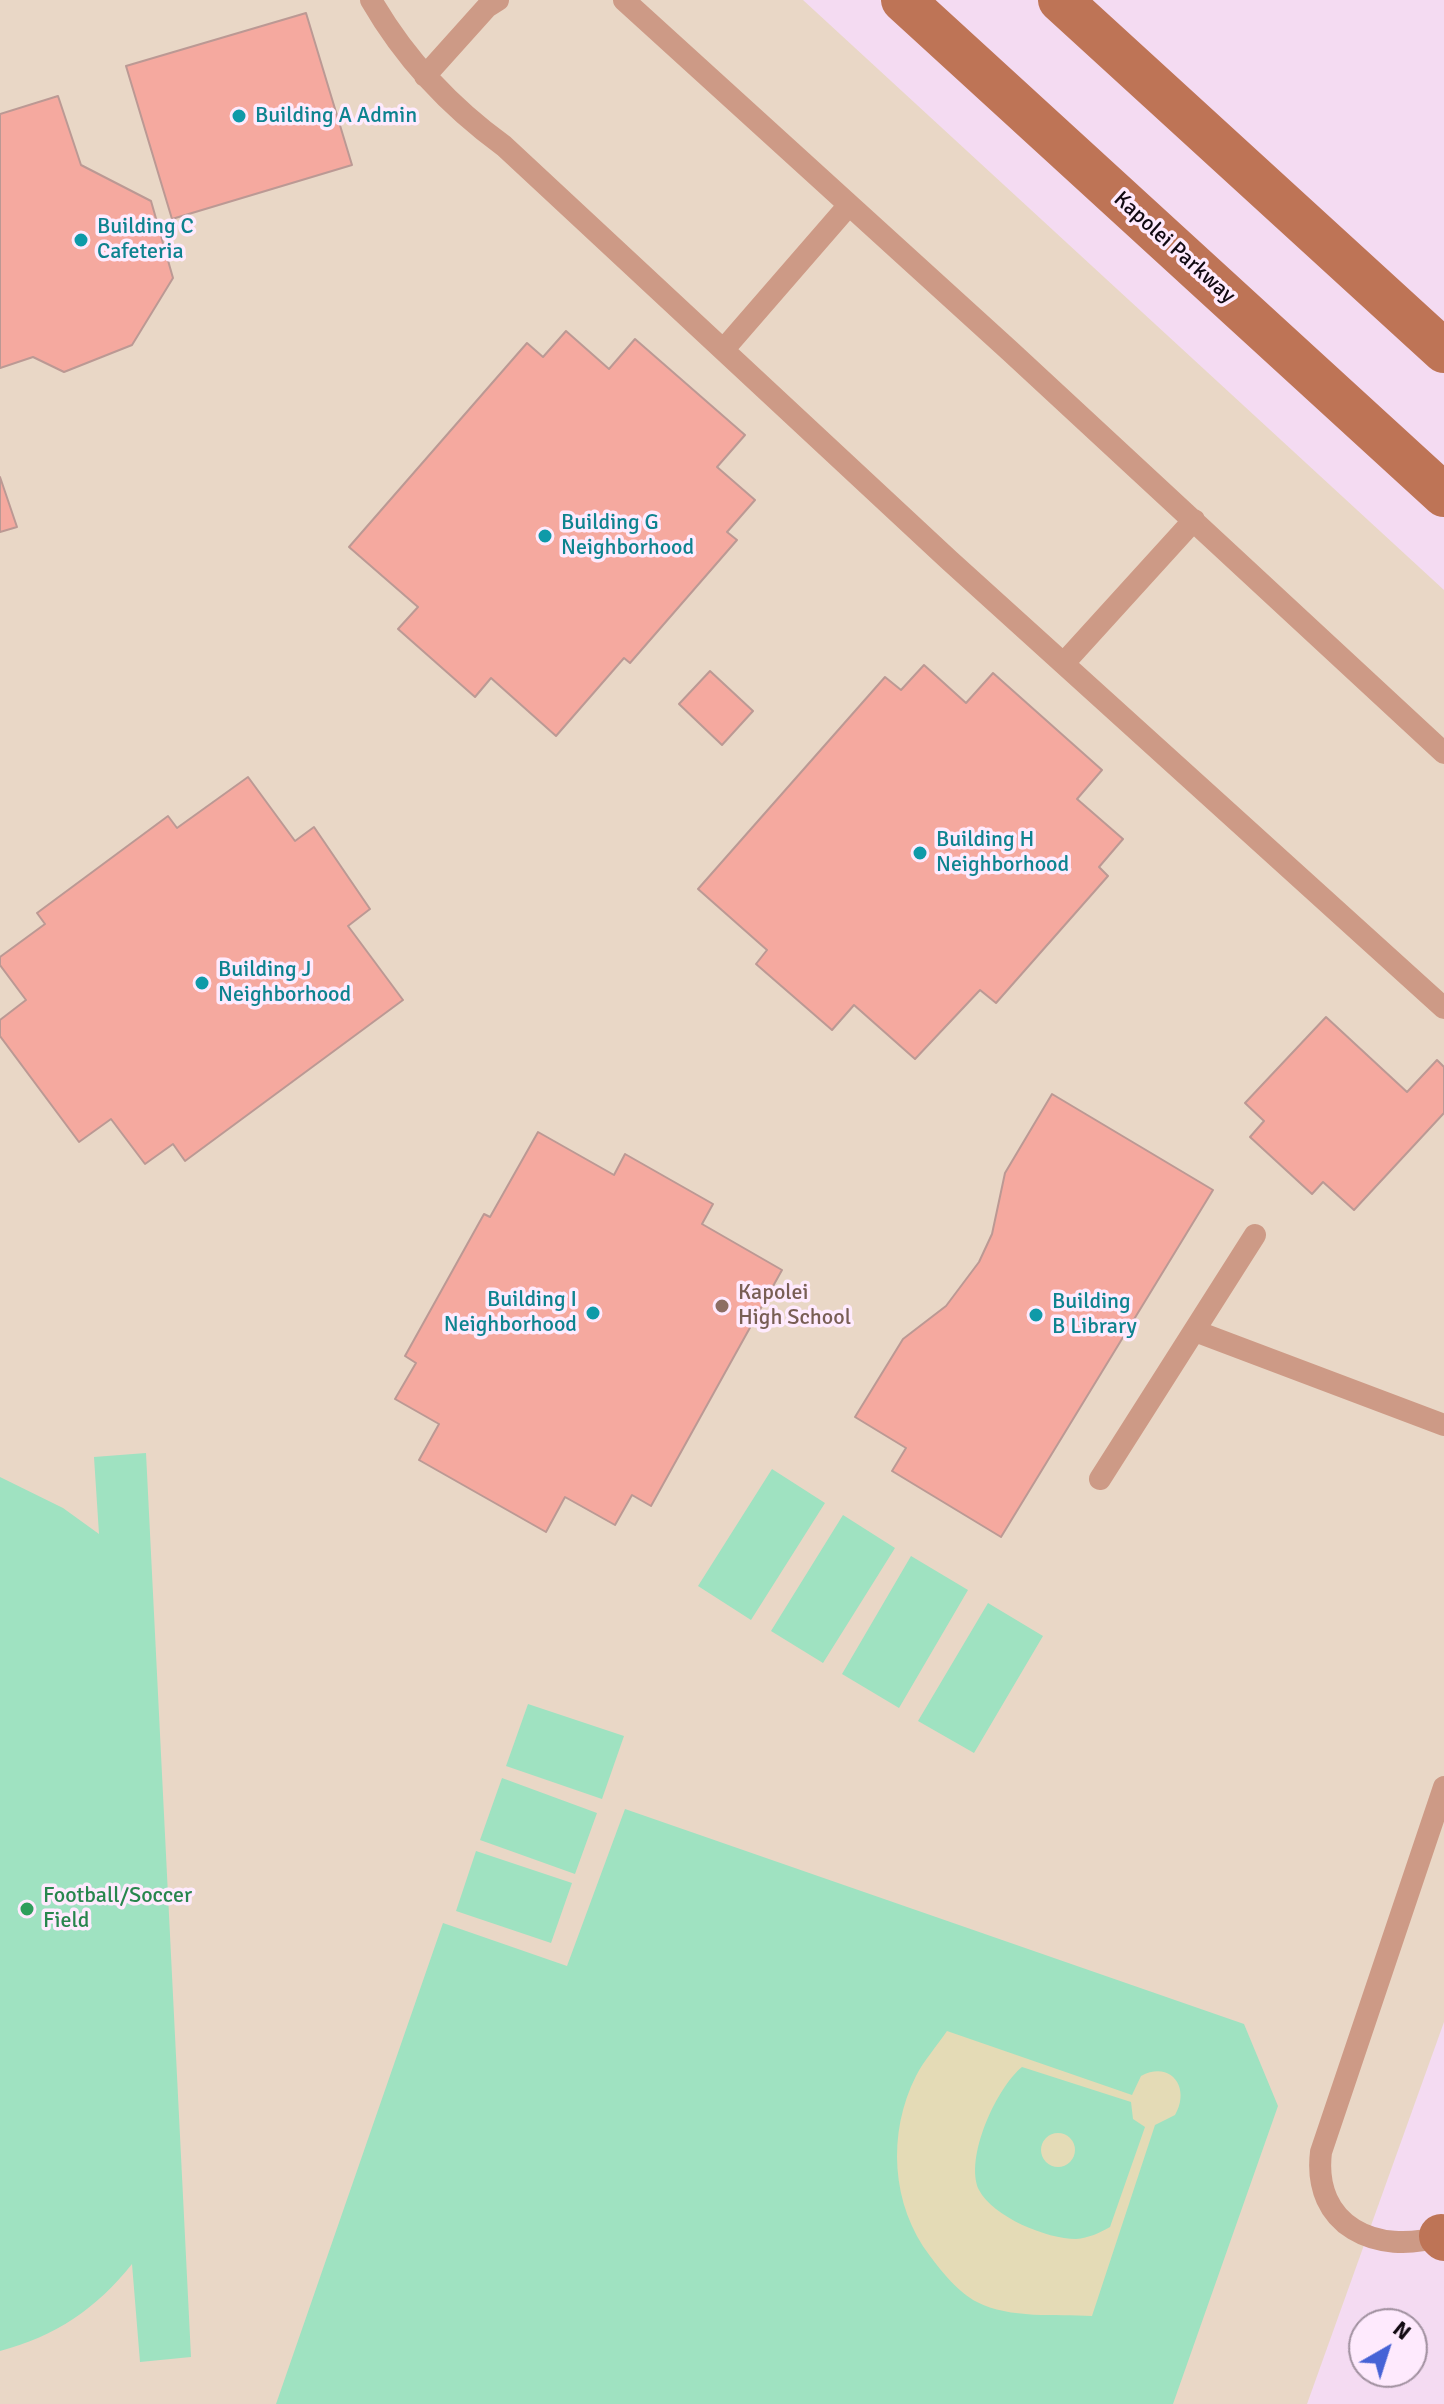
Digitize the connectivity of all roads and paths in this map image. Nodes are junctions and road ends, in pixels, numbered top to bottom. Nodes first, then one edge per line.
1 (371, 0) edge
2 (624, 0) edge
3 (903, 0) edge
4 (1060, 0) edge
5 (491, 2) edge
6 (425, 76) junction
7 (849, 205) junction
8 (724, 349) junction
9 (1444, 351) edge
10 (1444, 495) edge
11 (1194, 520) junction
12 (1064, 663) junction
13 (1444, 753) edge
14 (1444, 1008) edge
15 (1255, 1235) dead end
16 (1195, 1331) junction
17 (1444, 1425) edge
18 (1100, 1479) dead end
19 (1444, 1787) edge
20 (1443, 2238) edge

1 - 6 lane
2 - 7 lane
3 - 10 main road, Kapolei Parkway
4 - 9 main road
5 - 6 lane
6 - 8 lane
7 - 8 lane
7 - 11 lane
8 - 12 lane
11 - 12 lane
11 - 13 lane
12 - 14 lane
15 - 16 lane
16 - 17 lane
16 - 18 lane
19 - 20 lane

